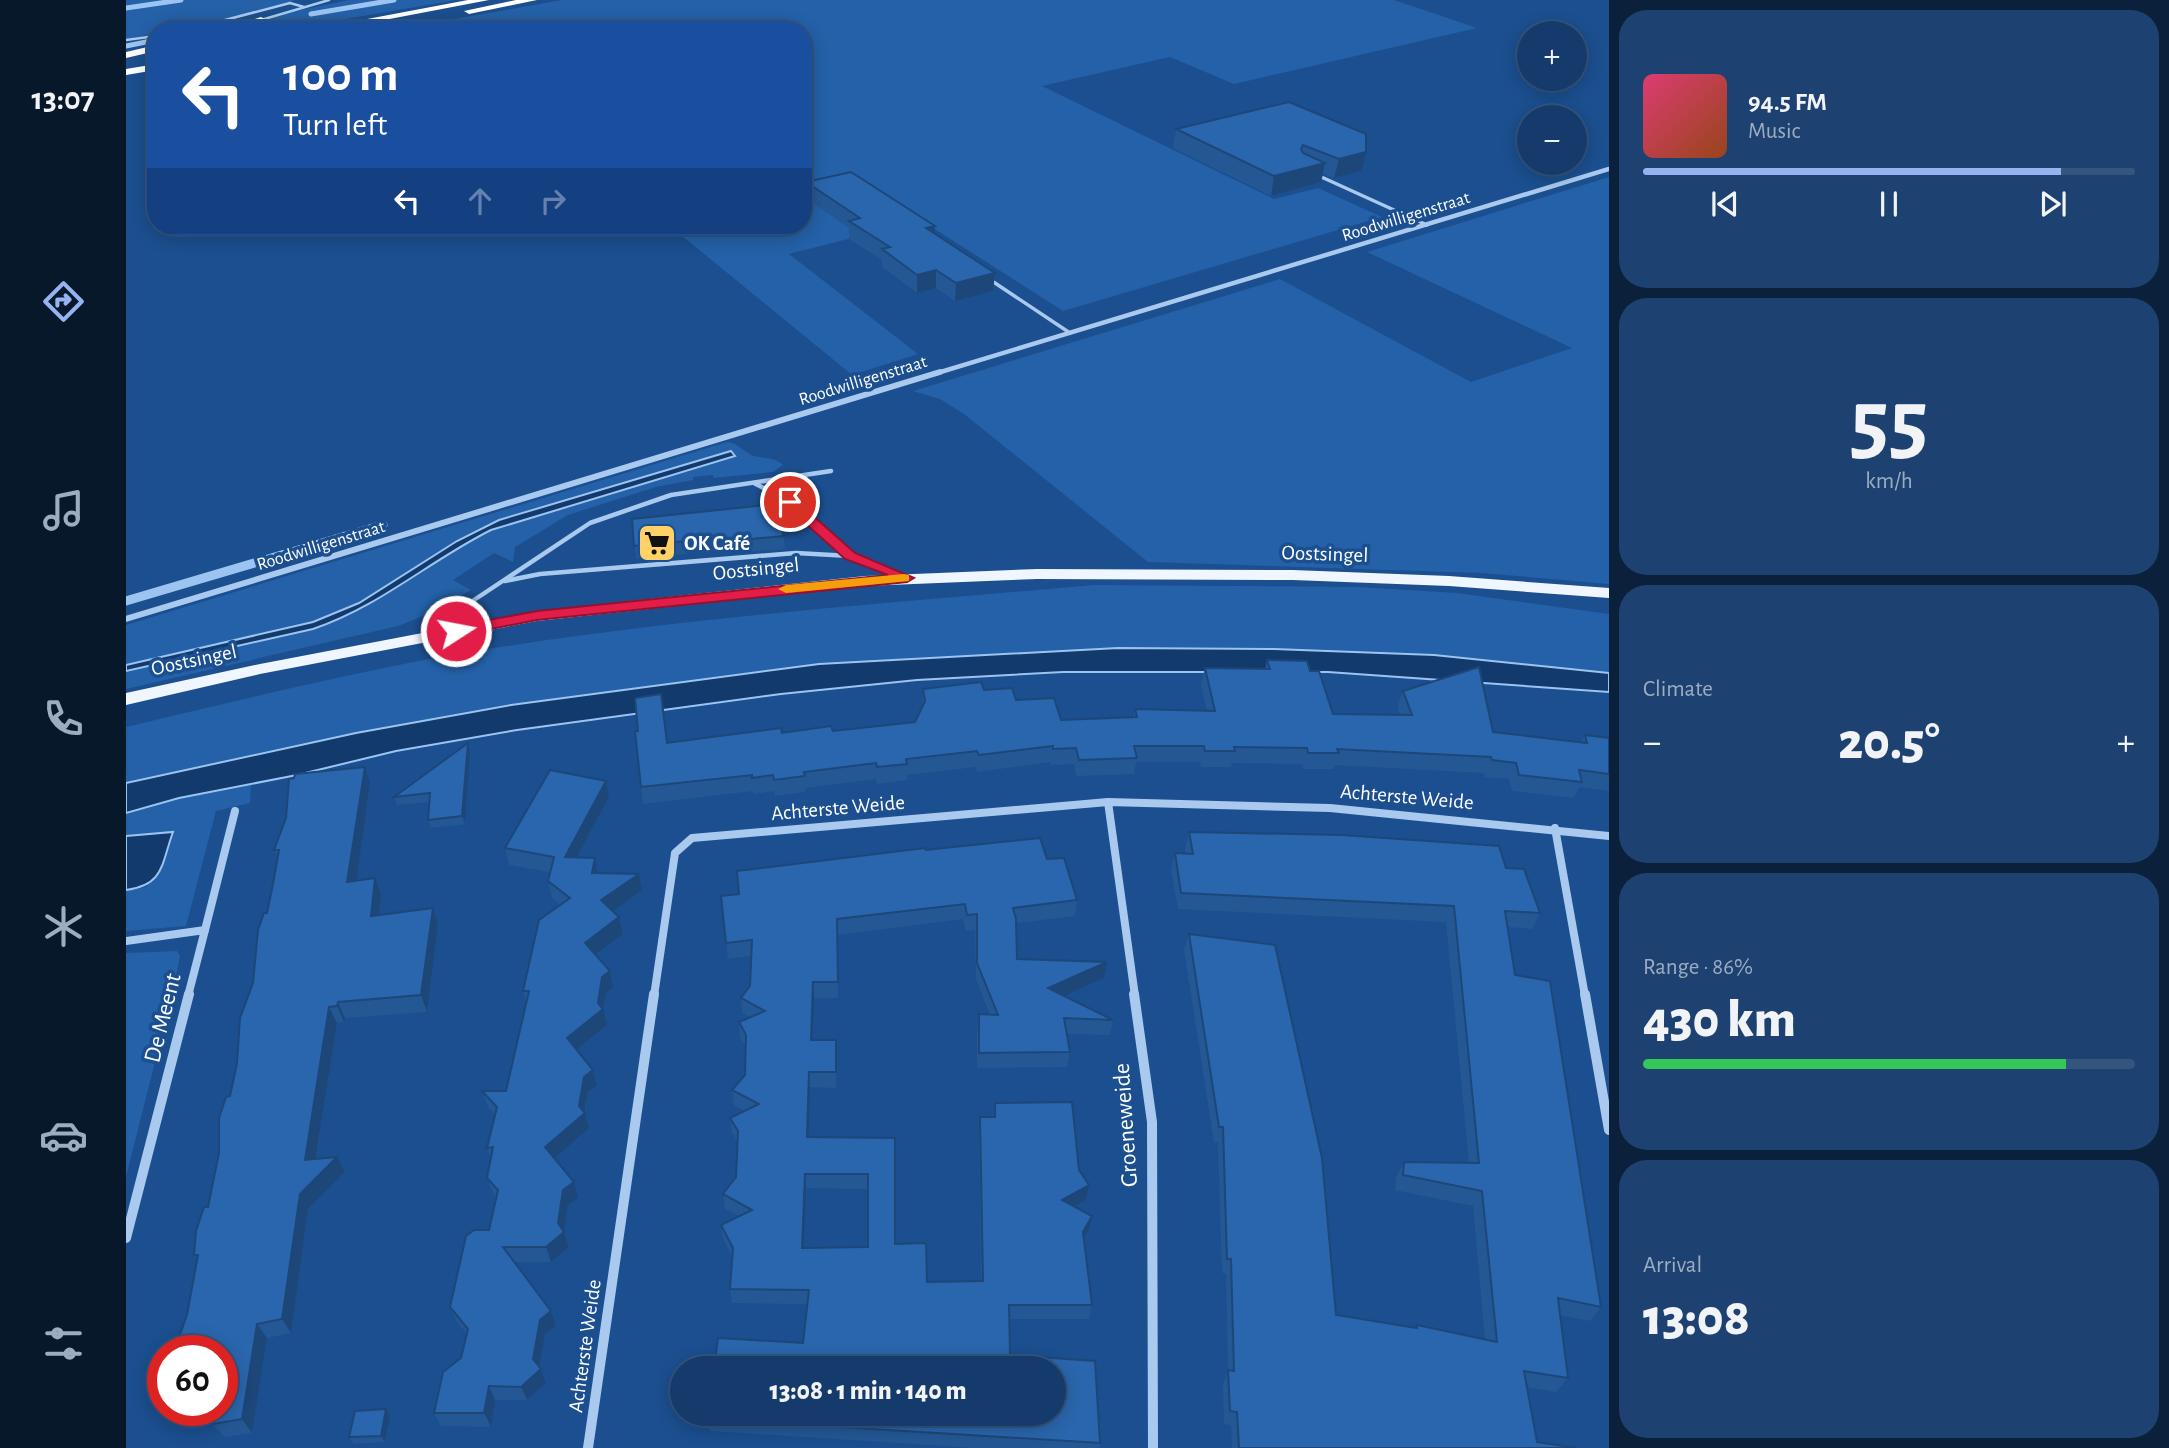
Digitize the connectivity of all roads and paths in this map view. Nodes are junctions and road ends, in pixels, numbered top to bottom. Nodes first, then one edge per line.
1 (329, 0) edge
2 (484, 0) edge
3 (532, 0) edge
4 (304, 7) junction
5 (261, 20) joint
6 (223, 21) edge
7 (258, 21) edge
8 (365, 21) edge
9 (414, 21) edge
10 (147, 37) edge
11 (126, 40) edge
12 (147, 50) edge
13 (126, 55) edge
14 (147, 58) edge
15 (126, 62) edge
16 (147, 68) edge
17 (126, 72) edge
18 (1609, 169) edge
19 (1313, 173) edge
20 (1427, 225) junction
21 (980, 273) edge
22 (1070, 333) junction
23 (831, 471) dead end
24 (753, 483) junction
25 (850, 556) junction
26 (907, 578) junction
27 (502, 582) junction
28 (1609, 593) edge
29 (126, 620) edge
30 (429, 636) junction
31 (126, 698) edge
32 (1108, 802) junction
33 (235, 811) dead end
34 (1555, 828) junction
35 (1609, 836) edge
36 (205, 930) junction
37 (126, 941) edge
38 (1609, 1130) edge
39 (126, 1238) edge
40 (588, 1448) edge
41 (1153, 1448) edge

1 - 4 lane
2 - 8 highway
3 - 9 highway
4 - 5 lane
4 - 6 lane
5 - 7 highway
10 - 11 lane
12 - 13 highway
14 - 15 highway
16 - 17 highway
18 - 20 street, Roodwilligenstraat
19 - 20 lane
20 - 22 street, Roodwilligenstraat
21 - 22 lane
22 - 29 street, Roodwilligenstraat
23 - 24 lane
24 - 25 lane
24 - 27 lane
25 - 26 lane
25 - 27 lane
26 - 28 main road, Oostsingel
26 - 30 main road, Oostsingel
27 - 30 lane
30 - 31 main road, Oostsingel
32 - 34 street, Achterste Weide
32 - 40 street, Achterste Weide
32 - 41 street, Groeneweide
33 - 36 street, De Meent
34 - 35 street, Achterste Weide
34 - 38 street
36 - 37 street
36 - 39 street, De Meent

